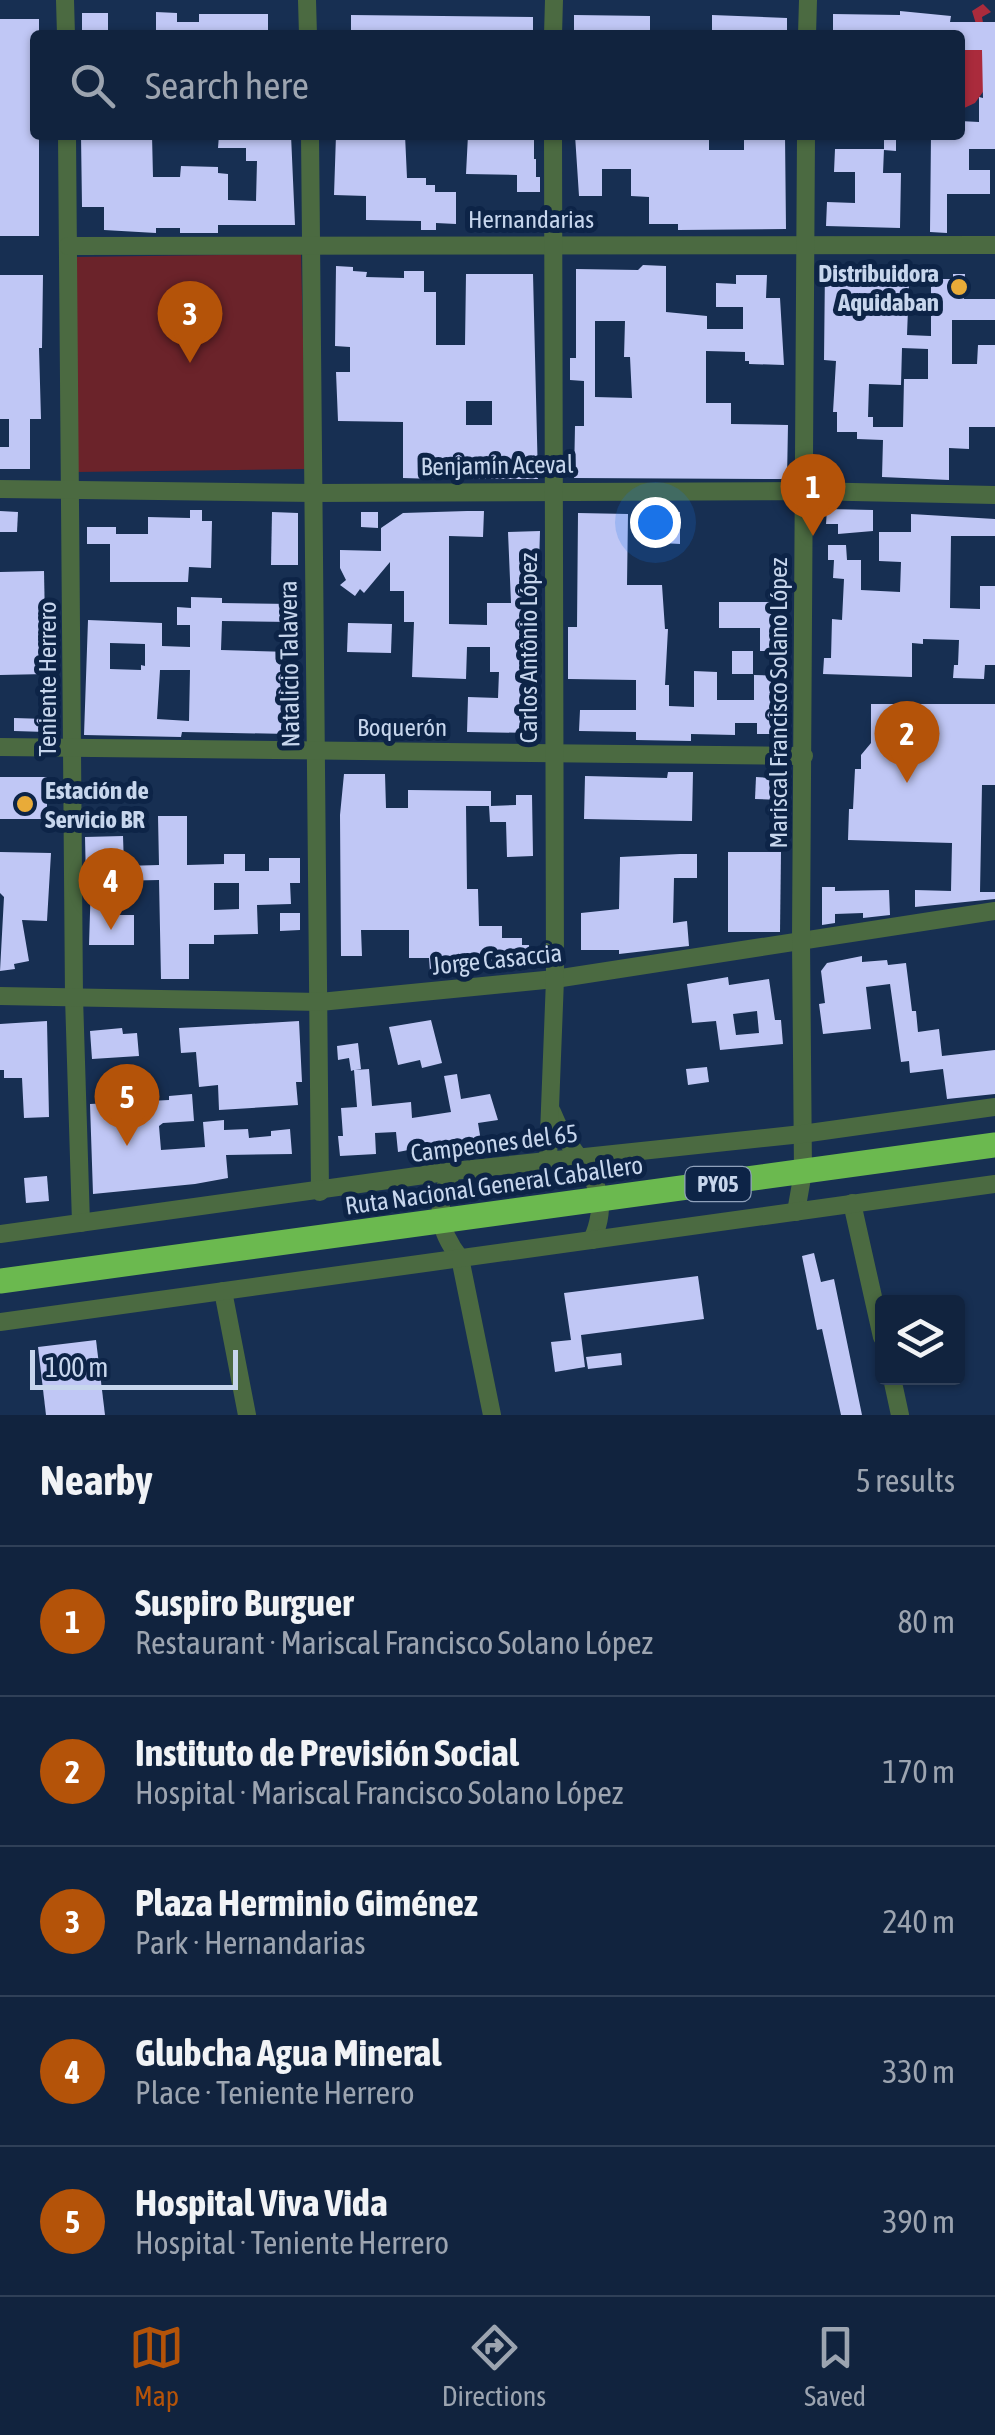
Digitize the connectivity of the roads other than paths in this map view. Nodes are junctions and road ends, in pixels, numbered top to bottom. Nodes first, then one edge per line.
1 (65, 0) edge
2 (307, 0) edge
3 (554, 0) edge
4 (808, 0) edge
5 (66, 30) edge
6 (308, 30) edge
7 (554, 30) edge
8 (807, 30) edge
9 (67, 140) edge
10 (310, 140) edge
11 (553, 140) edge
12 (806, 140) edge
13 (553, 243) junction
14 (804, 244) junction
15 (995, 245) edge
16 (68, 246) junction
17 (312, 246) junction
18 (0, 489) edge
19 (71, 489) junction
20 (552, 489) junction
21 (805, 490) junction
22 (312, 492) junction
23 (995, 495) edge
24 (0, 747) edge
25 (72, 748) junction
26 (315, 752) junction
27 (553, 752) junction
28 (804, 756) junction
29 (995, 912) edge
30 (801, 940) junction
31 (555, 980) junction
32 (0, 996) edge
33 (74, 997) junction
34 (320, 1002) junction
35 (995, 1107) edge
36 (550, 1115) junction
37 (802, 1134) junction
38 (995, 1146) edge
39 (579, 1158) junction
40 (548, 1160) junction
41 (504, 1166) junction
42 (453, 1171) junction
43 (803, 1172) junction
44 (995, 1184) edge
45 (320, 1192) junction
46 (602, 1201) junction
47 (852, 1204) junction
48 (796, 1212) junction
49 (440, 1222) junction
50 (81, 1223) junction
51 (0, 1234) edge
52 (592, 1240) junction
53 (460, 1258) junction
54 (0, 1281) edge
55 (224, 1291) junction
56 (875, 1305) edge
57 (0, 1322) edge
58 (894, 1385) edge
59 (247, 1415) edge
60 (492, 1415) edge
61 (900, 1415) edge

1 - 5 street
2 - 6 street
3 - 7 street
4 - 8 street
9 - 16 street, Teniente Herrero
10 - 17 street, Natalicio Talavera
11 - 13 street, Carlos Antônio López
12 - 14 street, Mariscal Francisco Solano López
13 - 14 street, Hernandarias
13 - 17 street, Hernandarias
13 - 20 street, Carlos Antônio López
14 - 15 street, Hernandarias
14 - 21 street, Mariscal Francisco Solano López
16 - 17 street, Hernandarias
16 - 19 street, Teniente Herrero
17 - 22 street, Natalicio Talavera
18 - 19 street, Benjamín Aceval
19 - 22 street, Benjamín Aceval
19 - 25 street, Teniente Herrero
20 - 21 street, Benjamín Aceval
20 - 22 street, Benjamín Aceval
20 - 27 street, Carlos Antônio López
21 - 23 street, Benjamín Aceval
21 - 28 street, Mariscal Francisco Solano López
22 - 26 street, Natalicio Talavera
24 - 25 street, Boquerón
25 - 26 street, Boquerón
25 - 33 street, Teniente Herrero
26 - 27 street, Boquerón
26 - 34 street, Natalicio Talavera
27 - 28 street, Boquerón
27 - 31 street, Carlos Antônio López
28 - 30 street, Mariscal Francisco Solano López
29 - 30 street, Jorge Casaccia
30 - 31 street, Jorge Casaccia
30 - 37 street, Mariscal Francisco Solano López
31 - 34 street, Jorge Casaccia
31 - 36 street, Carlos Antônio López
32 - 33 street, Jorge Casaccia
33 - 34 street, Jorge Casaccia
33 - 50 street, Teniente Herrero
34 - 45 street, Natalicio Talavera
35 - 37 street, Campeones del 65
36 - 39 street
36 - 40 street, Carlos Antônio López
36 - 41 street
37 - 39 street, Campeones del 65
37 - 43 street, Mariscal Francisco Solano López
38 - 43 highway, Ruta Nacional General Caballero / PY05
39 - 40 street, Campeones del 65
39 - 46 street
40 - 41 street, Campeones del 65
41 - 42 street, Campeones del 65
42 - 45 street, Campeones del 65
42 - 49 street
43 - 46 highway, Ruta Nacional General Caballero / PY05
43 - 48 street, Mariscal Francisco Solano López
44 - 47 street
45 - 50 street, Campeones del 65
46 - 49 highway, Ruta Nacional General Caballero / PY05
46 - 52 street
47 - 48 street
47 - 56 street
48 - 52 street
49 - 53 street
49 - 54 highway, Ruta Nacional General Caballero / PY05
50 - 51 street, Campeones del 65
52 - 53 street
53 - 55 street
53 - 60 street
55 - 57 street
55 - 59 street
58 - 61 street

